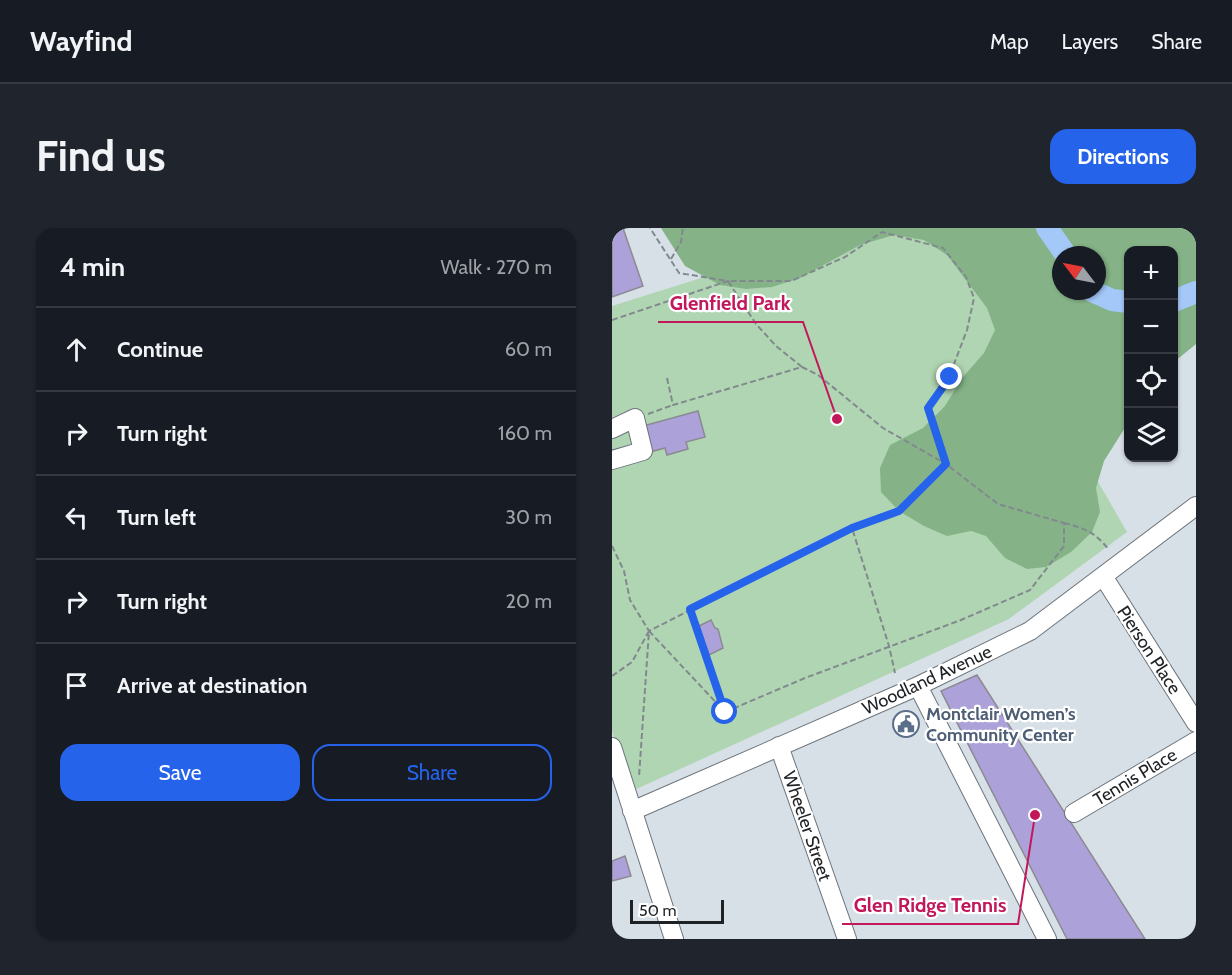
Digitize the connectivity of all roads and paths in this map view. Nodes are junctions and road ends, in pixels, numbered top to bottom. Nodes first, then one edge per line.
1 (650, 228) edge
2 (683, 228) edge
3 (671, 259) junction
4 (728, 281) junction
5 (612, 320) edge
6 (802, 367) junction
7 (667, 378) dead end
8 (673, 405) junction
9 (635, 418) junction
10 (612, 429) edge
11 (612, 460) edge
12 (946, 464) junction
13 (1196, 506) edge
14 (1064, 523) junction
15 (852, 528) junction
16 (612, 546) edge
17 (1109, 550) dead end
18 (1103, 576) junction
19 (690, 609) junction
20 (649, 631) junction
21 (890, 646) junction
22 (895, 673) dead end
23 (612, 676) edge
24 (918, 686) junction
25 (725, 712) junction
26 (1196, 723) edge
27 (1196, 741) edge
28 (779, 746) junction
29 (612, 747) edge
30 (639, 780) dead end
31 (632, 811) junction
32 (1074, 813) dead end
33 (674, 939) edge
34 (847, 939) edge
35 (1047, 939) edge

1 - 3 path
2 - 3 path
3 - 4 path
4 - 5 path
4 - 6 path
4 - 12 path
6 - 8 path
6 - 12 path
7 - 8 path
8 - 9 path
9 - 10 street
9 - 11 street
12 - 14 path
12 - 15 path
13 - 18 street, Woodland Avenue
14 - 17 path
14 - 21 path
15 - 19 path
15 - 21 path
16 - 20 path
18 - 24 street, Woodland Avenue
18 - 26 street, Pierson Place
19 - 20 path
19 - 25 path
20 - 23 path
20 - 25 path
20 - 30 path
21 - 22 path
21 - 25 path
24 - 28 street, Woodland Avenue
24 - 35 street
27 - 32 street, Tennis Place
28 - 31 street, Woodland Avenue
28 - 34 street, Wheeler Street
29 - 31 street
31 - 33 street

